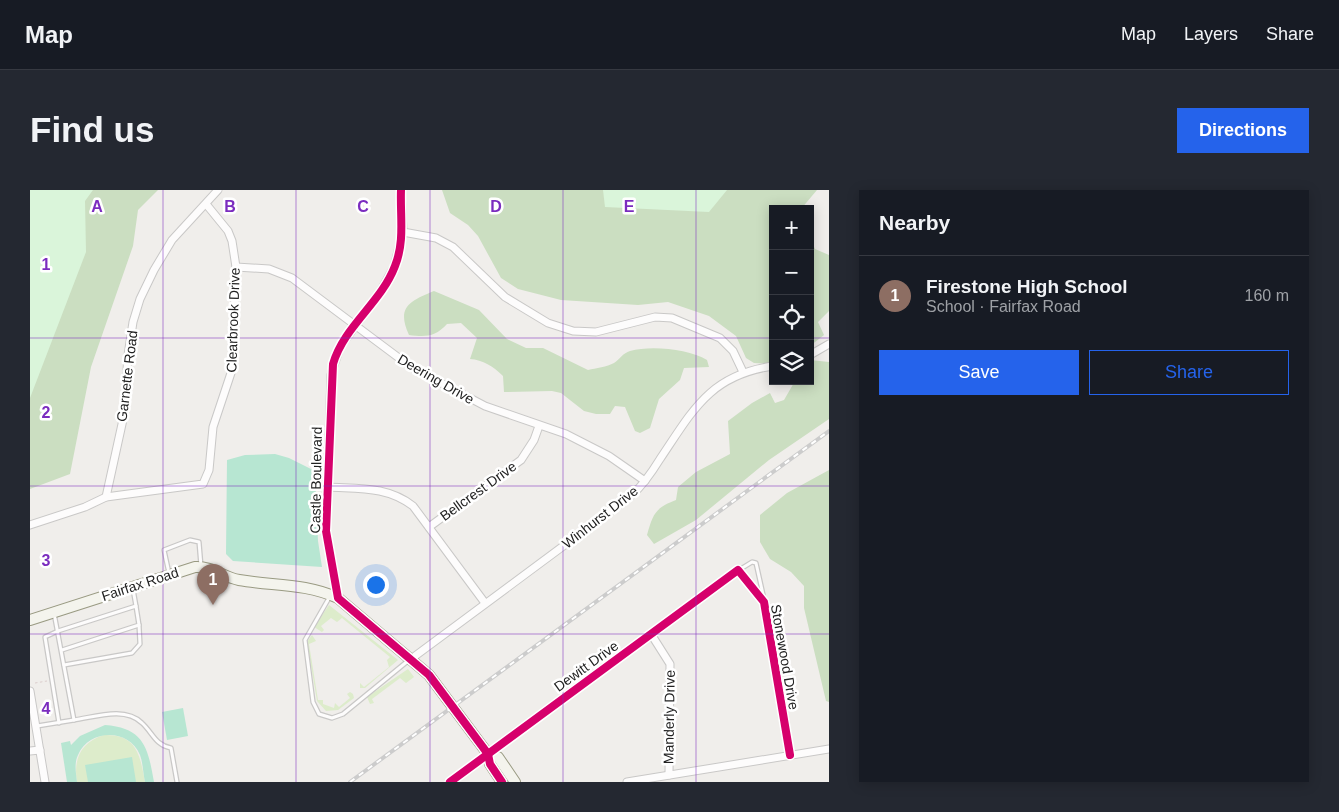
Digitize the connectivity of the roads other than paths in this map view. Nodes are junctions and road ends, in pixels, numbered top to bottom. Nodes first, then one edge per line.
1 (218, 190) edge
2 (401, 190) edge
3 (206, 204) junction
4 (403, 232) junction
5 (236, 267) junction
6 (354, 326) junction
7 (829, 344) edge
8 (814, 353) edge
9 (769, 367) edge
10 (743, 372) junction
11 (539, 426) junction
12 (645, 481) junction
13 (328, 487) junction
14 (106, 497) junction
15 (30, 525) edge
16 (429, 527) junction
17 (756, 563) joint
18 (201, 566) junction
19 (738, 570) junction
20 (169, 574) junction
21 (133, 586) junction
22 (334, 596) junction
23 (764, 602) junction
24 (485, 603) junction
25 (136, 606) junction
26 (54, 612) junction
27 (30, 620) edge
28 (139, 625) junction
29 (58, 631) junction
30 (651, 634) junction
31 (62, 650) junction
32 (410, 659) junction
33 (64, 665) junction
34 (30, 691) edge
35 (74, 720) junction
36 (59, 723) junction
37 (36, 726) junction
38 (829, 749) edge
39 (40, 750) junction
40 (30, 751) edge
41 (488, 754) junction
42 (790, 755) junction
43 (669, 775) junction
44 (45, 782) edge
45 (177, 782) edge
46 (450, 782) edge
47 (502, 782) edge
48 (515, 782) edge
49 (627, 782) edge

1 - 3 street, Garnette Road
2 - 4 street, Castle Boulevard
3 - 5 street, Clearbrook Drive
3 - 14 street, Garnette Road
4 - 6 street, Castle Boulevard
4 - 10 street
5 - 6 street, Deering Drive
5 - 14 street, Clearbrook Drive
6 - 11 street, Deering Drive
6 - 13 street, Castle Boulevard
7 - 8 street
9 - 10 street, Winhurst Drive
10 - 12 street, Winhurst Drive
11 - 12 street, Deering Drive
11 - 16 street, Bellcrest Drive
12 - 24 street, Winhurst Drive
13 - 16 street
13 - 22 street, Castle Boulevard
14 - 15 street
16 - 24 street
17 - 19 lane, Dewitt Drive
17 - 23 lane, Stonewood Drive
18 - 20 street, Fairfax Road
18 - 20 lane
18 - 22 street
19 - 23 street, Stonewood Drive
19 - 30 street, Dewitt Drive
20 - 21 street, Fairfax Road
21 - 25 lane
21 - 26 street, Fairfax Road
22 - 32 street
22 - 32 lane
23 - 42 street, Stonewood Drive
24 - 32 street, Winhurst Drive
25 - 28 lane
25 - 29 lane
26 - 27 street, Fairfax Road
26 - 29 lane
28 - 31 lane
28 - 33 lane
29 - 31 lane
29 - 36 lane
30 - 41 street, Dewitt Drive
30 - 43 street, Manderly Drive
31 - 33 lane
32 - 41 street
33 - 35 lane
34 - 37 street
35 - 36 lane
35 - 45 lane
36 - 37 lane
37 - 39 street
38 - 42 street
39 - 40 street
39 - 44 street
41 - 46 street, Dewitt Drive
41 - 47 street
41 - 48 street
42 - 43 street
43 - 49 street

